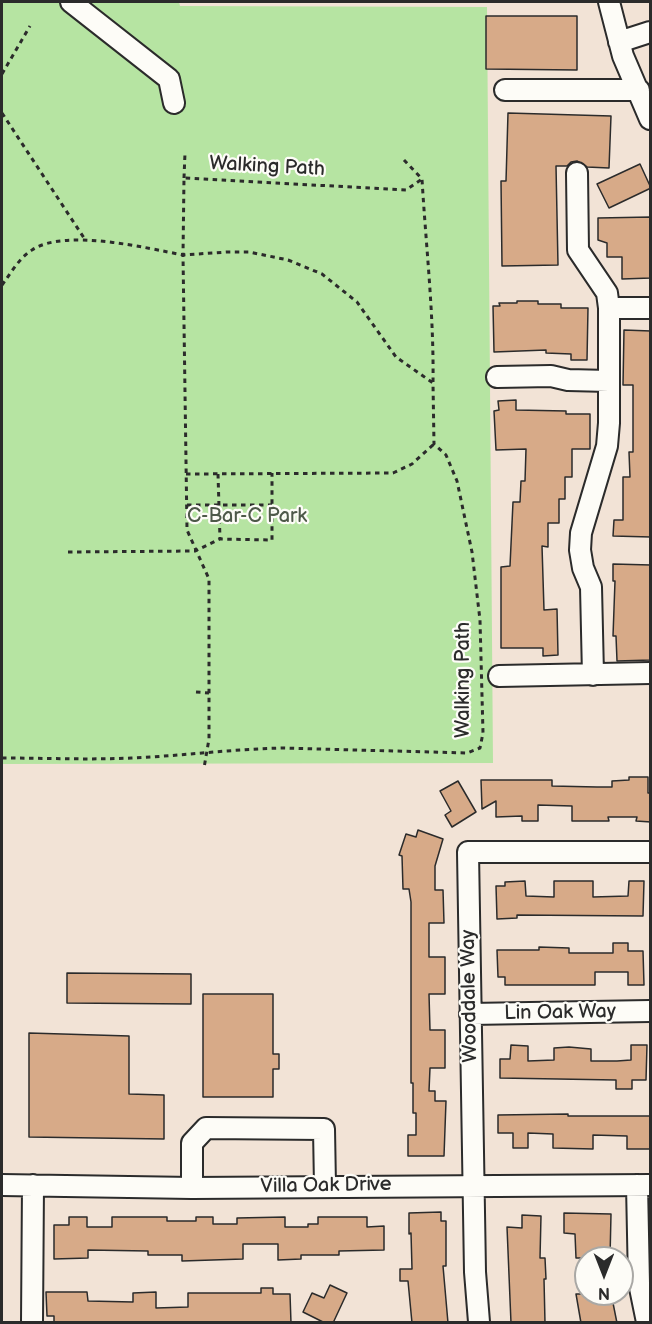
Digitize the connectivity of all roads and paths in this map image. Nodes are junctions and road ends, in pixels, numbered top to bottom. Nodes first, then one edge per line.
1 (70, 2) edge
2 (609, 2) edge
3 (30, 26) dead end
4 (651, 32) edge
5 (619, 42) junction
6 (2, 74) edge
7 (504, 90) dead end
8 (639, 90) junction
9 (174, 103) dead end
10 (2, 113) edge
11 (651, 119) edge
12 (185, 153) dead end
13 (404, 160) dead end
14 (577, 172) dead end
15 (184, 178) junction
16 (422, 179) junction
17 (86, 241) junction
18 (183, 255) junction
19 (2, 285) edge
20 (609, 308) junction
21 (651, 308) edge
22 (497, 376) dead end
23 (609, 381) junction
24 (433, 383) junction
25 (434, 444) junction
26 (272, 473) junction
27 (186, 474) junction
28 (218, 474) junction
29 (187, 505) junction
30 (219, 505) junction
31 (272, 505) junction
32 (220, 539) junction
33 (195, 551) junction
34 (68, 552) dead end
35 (651, 673) edge
36 (593, 675) junction
37 (500, 676) dead end
38 (196, 692) dead end
39 (209, 693) junction
40 (206, 754) junction
41 (2, 758) edge
42 (204, 768) dead end
43 (651, 852) edge
44 (651, 1011) edge
45 (470, 1014) junction
46 (2, 1185) edge
47 (33, 1185) junction
48 (473, 1185) junction
49 (644, 1185) edge
50 (325, 1186) junction
51 (192, 1188) junction
52 (32, 1323) edge
53 (479, 1323) edge
54 (647, 1323) edge

1 - 9 street
2 - 5 street
3 - 6 path
4 - 5 street
5 - 8 street
7 - 8 street
8 - 11 street
10 - 17 path
12 - 15 path
13 - 16 path
14 - 20 street
15 - 16 path, Walking Path
15 - 18 path, Walking Path
16 - 24 path
17 - 18 path
17 - 19 path
18 - 24 path
18 - 27 path, Walking Path
20 - 21 street
20 - 23 street
22 - 23 street
23 - 36 street
24 - 25 path
25 - 26 path
25 - 40 path, Walking Path
26 - 28 path
26 - 31 path
27 - 28 path
27 - 29 path, Walking Path
28 - 30 path
29 - 30 path
29 - 33 path, Walking Path
30 - 31 path
30 - 32 path
31 - 32 path
32 - 33 path
33 - 34 path
33 - 39 path, Walking Path
35 - 36 street
36 - 37 street
38 - 39 path
39 - 40 path, Walking Path
40 - 41 path, Walking Path
40 - 42 path
43 - 45 street, Wooddale Way
44 - 45 street, Lin Oak Way
45 - 48 street, Wooddale Way
46 - 47 street, Villa Oak Drive
47 - 51 street, Villa Oak Drive
47 - 52 street
48 - 49 street, Villa Oak Drive
48 - 50 street, Villa Oak Drive
48 - 53 street, Wooddale Way
49 - 54 street
50 - 51 street, Villa Oak Drive
50 - 51 street

